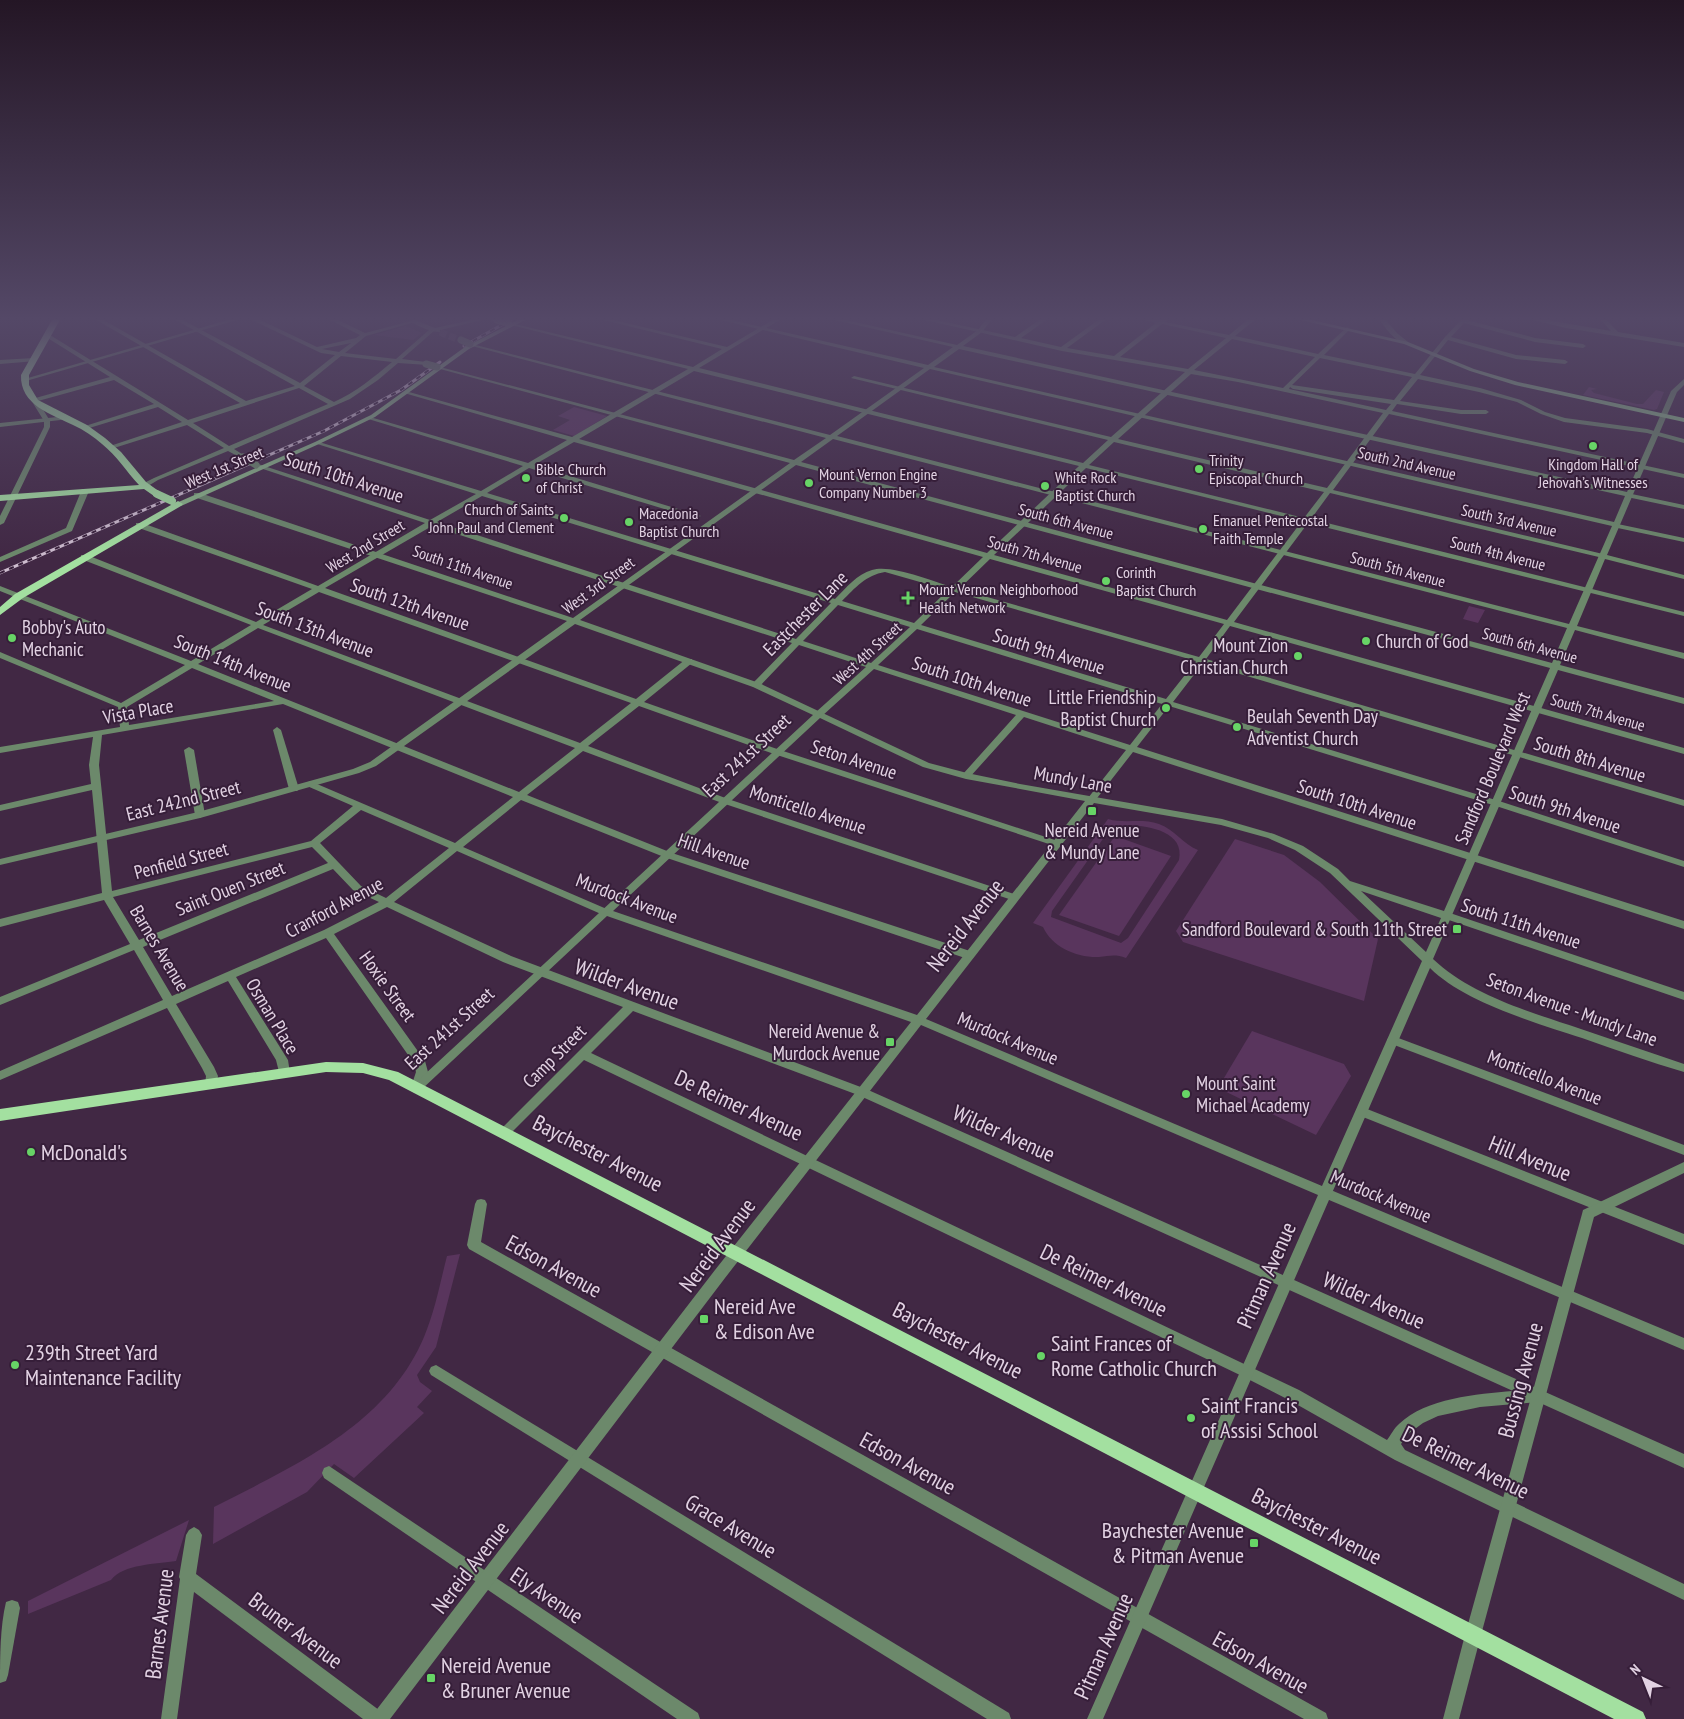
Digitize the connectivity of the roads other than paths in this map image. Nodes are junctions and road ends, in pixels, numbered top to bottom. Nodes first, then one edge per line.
1 (40, 398) edge
2 (148, 398) edge
3 (236, 398) edge
4 (263, 398) edge
5 (322, 398) edge
6 (345, 398) edge
7 (399, 398) edge
8 (426, 398) edge
9 (556, 398) edge
10 (642, 398) edge
11 (682, 398) edge
12 (806, 398) edge
13 (886, 398) edge
14 (933, 398) edge
15 (1063, 398) edge
16 (1158, 398) edge
17 (1192, 398) edge
18 (1327, 398) edge
19 (1366, 398) edge
20 (1399, 398) edge
21 (1509, 398) edge
22 (1587, 398) edge
23 (1672, 398) edge
24 (34, 400) junction
25 (1396, 402) junction
26 (246, 404) junction
27 (333, 404) junction
28 (159, 405) junction
29 (1486, 412) dead end
30 (865, 413) junction
31 (1387, 413) junction
32 (615, 414) junction
33 (1665, 415) junction
34 (1139, 416) junction
35 (67, 418) junction
36 (368, 418) junction
37 (1684, 420) edge
38 (47, 421) junction
39 (189, 423) junction
40 (0, 425) edge
41 (84, 428) junction
42 (1657, 434) junction
43 (832, 437) junction
44 (1368, 438) junction
45 (573, 439) junction
46 (1112, 440) junction
47 (1684, 441) edge
48 (317, 443) junction
49 (112, 447) junction
50 (230, 447) junction
51 (795, 463) junction
52 (1349, 464) junction
53 (256, 465) junction
54 (528, 466) junction
55 (1083, 466) junction
56 (1642, 467) junction
57 (1684, 476) edge
58 (144, 487) junction
59 (755, 491) junction
60 (1328, 491) junction
61 (85, 492) junction
62 (480, 494) junction
63 (1054, 494) junction
64 (197, 495) junction
65 (1630, 495) junction
66 (13, 497) junction
67 (0, 498) edge
68 (175, 502) junction
69 (1684, 507) edge
70 (697, 516) dead end
71 (1306, 520) junction
72 (0, 523) edge
73 (432, 523) junction
74 (1023, 524) junction
75 (140, 525) junction
76 (1616, 525) junction
77 (1684, 540) edge
78 (669, 552) junction
79 (1281, 552) junction
80 (378, 554) junction
81 (990, 556) junction
82 (1603, 556) junction
83 (84, 558) junction
84 (0, 560) edge
85 (881, 571) joint
86 (1684, 576) edge
87 (622, 586) junction
88 (1256, 587) junction
89 (0, 588) edge
90 (320, 589) junction
91 (954, 590) junction
92 (1588, 590) junction
93 (19, 596) junction
94 (835, 602) junction
95 (1, 611) edge
96 (1684, 614) edge
97 (574, 621) junction
98 (1228, 623) junction
99 (257, 625) junction
100 (916, 627) junction
101 (1572, 627) junction
102 (798, 641) junction
103 (0, 655) edge
104 (1684, 656) edge
105 (519, 660) junction
106 (1201, 660) junction
107 (689, 661) junction
108 (192, 664) junction
109 (874, 666) junction
110 (1555, 666) junction
111 (756, 685) junction
112 (614, 694) joint
113 (1684, 701) edge
114 (281, 702) junction
115 (461, 702) junction
116 (637, 702) junction
117 (1167, 704) junction
118 (122, 706) junction
119 (1537, 708) junction
120 (819, 714) junction
121 (1022, 714) junction
122 (124, 729) junction
123 (277, 730) dead end
124 (536, 730) joint
125 (98, 734) junction
126 (580, 747) junction
127 (397, 748) junction
128 (1132, 748) junction
129 (0, 750) edge
130 (189, 750) dead end
131 (1684, 751) edge
132 (778, 752) junction
133 (1517, 754) junction
134 (373, 764) joint
135 (452, 770) joint
136 (966, 776) junction
137 (310, 784) junction
138 (97, 786) junction
139 (294, 788) junction
140 (519, 796) junction
141 (1090, 800) junction
142 (725, 801) junction
143 (1496, 803) junction
144 (1684, 803) edge
145 (360, 806) junction
146 (0, 808) edge
147 (200, 814) junction
148 (102, 838) junction
149 (314, 843) junction
150 (1055, 843) junction
151 (456, 847) junction
152 (668, 855) junction
153 (1472, 858) junction
154 (0, 862) edge
155 (1684, 864) edge
156 (333, 865) junction
157 (1348, 883) junction
158 (108, 897) junction
159 (1013, 897) junction
160 (386, 903) junction
161 (605, 912) junction
162 (1447, 916) junction
163 (0, 923) edge
164 (1684, 926) edge
165 (328, 934) junction
166 (135, 946) junction
167 (969, 955) junction
168 (1427, 959) junction
169 (540, 973) junction
170 (230, 976) junction
171 (1684, 996) edge
172 (0, 1001) edge
173 (169, 1002) junction
174 (631, 1006) junction
175 (919, 1020) junction
176 (1393, 1040) junction
177 (583, 1054) junction
178 (1684, 1068) edge
179 (284, 1073) junction
180 (0, 1076) edge
181 (211, 1084) junction
182 (417, 1087) junction
183 (862, 1092) junction
184 (1362, 1112) junction
185 (0, 1116) edge
186 (504, 1133) junction
187 (1684, 1150) edge
188 (808, 1161) junction
189 (1684, 1168) edge
190 (1326, 1193) junction
191 (481, 1204) dead end
192 (1600, 1209) junction
193 (1684, 1240) edge
194 (737, 1253) junction
195 (1287, 1283) junction
196 (1566, 1295) junction
197 (1684, 1344) edge
198 (664, 1351) junction
199 (436, 1371) dead end
200 (1248, 1372) junction
201 (1539, 1396) junction
202 (1400, 1455) junction
203 (579, 1460) junction
204 (1684, 1461) edge
205 (329, 1473) dead end
206 (1194, 1491) junction
207 (1509, 1507) junction
208 (194, 1534) dead end
209 (187, 1577) junction
210 (486, 1581) junction
211 (1684, 1592) edge
212 (12, 1608) dead end
213 (1139, 1618) junction
214 (1473, 1635) junction
215 (0, 1675) edge
216 (169, 1719) edge
217 (379, 1719) edge
218 (692, 1719) edge
219 (1003, 1719) edge
220 (1095, 1719) edge
221 (1320, 1719) edge
222 (1451, 1719) edge
223 (1636, 1719) edge

1 - 24 street
2 - 28 street, South 10th Avenue
3 - 26 street
4 - 26 street
5 - 27 street
6 - 27 street
7 - 36 main road, West 1st Street
8 - 45 street, South 7th Avenue
9 - 32 street, South 6th Avenue
10 - 32 street, West 2nd Street
11 - 43 street, South 5th Avenue
12 - 30 street
13 - 30 street, West 3rd Street
14 - 46 street
15 - 34 street, South 2nd Avenue
16 - 34 street, West 4th Street
17 - 44 street
18 - 31 street
19 - 25 street
20 - 25 street, Nereid Avenue
21 - 42 street
22 - 33 main road
23 - 33 street, Sandford Boulevard West
24 - 35 main road
24 - 38 street
25 - 29 street
25 - 31 street, Nereid Avenue
26 - 39 street
27 - 50 street
28 - 39 street, South 10th Avenue
28 - 41 street
30 - 43 street, West 3rd Street
30 - 55 street
31 - 44 street, Nereid Avenue
31 - 56 street
32 - 45 street, West 2nd Street
32 - 51 street, South 6th Avenue
33 - 37 main road
33 - 42 street, Sandford Boulevard West
34 - 46 street, West 4th Street
34 - 52 street, South 2nd Avenue
35 - 38 street
35 - 41 main road
36 - 48 main road, West 1st Street
36 - 54 street
38 - 40 street
38 - 66 street
39 - 49 street
39 - 50 street, South 10th Avenue
41 - 49 main road
42 - 47 street
42 - 56 street, Sandford Boulevard West
43 - 51 street, West 3rd Street
43 - 63 street, South 5th Avenue
44 - 52 street, Nereid Avenue
44 - 65 street
45 - 54 street, West 2nd Street
45 - 59 street, South 7th Avenue
46 - 55 street, West 4th Street
46 - 60 street, South 3rd Avenue
48 - 53 main road, West 1st Street
48 - 62 street, South 9th Avenue
49 - 58 main road
50 - 53 street, South 10th Avenue, bridge
50 - 58 street
51 - 59 street, West 3rd Street
51 - 74 street, South 6th Avenue
52 - 60 street, Nereid Avenue
52 - 76 street, South 2nd Avenue
53 - 64 main road, West 1st Street
53 - 73 street, South 10th Avenue
54 - 62 street, West 2nd Street
54 - 70 street
55 - 63 street, West 4th Street
55 - 71 street, South 4th Avenue
56 - 57 street
56 - 65 street, Sandford Boulevard West
58 - 61 main road
58 - 68 main road, bridge
59 - 78 street, West 3rd Street
59 - 81 street, South 7th Avenue
60 - 71 street, Nereid Avenue
60 - 82 street, South 3rd Avenue
61 - 66 main road
61 - 84 street
62 - 73 street, West 2nd Street
62 - 78 street, South 9th Avenue
63 - 74 street, West 4th Street
63 - 79 street, South 5th Avenue
64 - 68 main road, West 1st Street
64 - 80 street, South 11th Avenue
65 - 69 street
65 - 76 street, Sandford Boulevard West
66 - 67 main road
66 - 72 street
68 - 75 main road, West 1st Street
71 - 79 street, Nereid Avenue
71 - 92 street, South 4th Avenue
73 - 80 street, West 2nd Street
73 - 87 street, South 10th Avenue
74 - 81 street, West 4th Street
74 - 88 street, South 6th Avenue
75 - 83 main road, West 1st Street
75 - 90 street, South 12th Avenue
76 - 77 street, South 2nd Avenue
76 - 82 street, Sandford Boulevard West
78 - 87 street, West 3rd Street
78 - 94 street, South 9th Avenue
79 - 88 street, Nereid Avenue
79 - 101 street, South 5th Avenue
80 - 90 street, West 2nd Street
80 - 97 street, South 11th Avenue
81 - 91 street, West 4th Street
81 - 98 street, South 7th Avenue
82 - 86 street, South 3rd Avenue
82 - 92 street, Sandford Boulevard West
83 - 93 main road, West 1st Street
83 - 99 street, South 13th Avenue
85 - 91 street, South 8th Avenue
85 - 94 street, Eastchester Lane
87 - 97 street, West 3rd Street
87 - 102 street, South 10th Avenue
88 - 98 street, Nereid Avenue
88 - 110 street, South 6th Avenue
89 - 93 street, South 14th Avenue
90 - 99 street, West 2nd Street
90 - 105 street, South 12th Avenue
91 - 100 street, West 4th Street
91 - 106 street, South 8th Avenue
92 - 96 street, South 4th Avenue
92 - 101 street, Sandford Boulevard West
93 - 95 main road, West 1st Street
93 - 108 street, South 14th Avenue
94 - 100 street, South 9th Avenue
94 - 102 street, Eastchester Lane
97 - 105 street, West 3rd Street
97 - 107 street, South 11th Avenue
98 - 106 street, Nereid Avenue
98 - 119 street, South 7th Avenue
99 - 108 street, West 2nd Street
99 - 115 street, South 13th Avenue
100 - 109 street, West 4th Street
100 - 117 street, South 9th Avenue
101 - 104 street, South 5th Avenue
101 - 110 street, Sandford Boulevard West
102 - 109 street, South 10th Avenue
102 - 111 street, Eastchester Lane
103 - 118 street
105 - 112 street, South 12th Avenue
105 - 115 street, West 3rd Street
106 - 117 street, Nereid Avenue
106 - 133 street, South 8th Avenue
107 - 111 street, Mundy Lane
107 - 116 street, Cranford Avenue
108 - 114 street, South 14th Avenue
108 - 118 street, West 2nd Street
109 - 120 street, West 4th Street
109 - 121 street, South 10th Avenue
110 - 113 street, South 6th Avenue
110 - 119 street, Sandford Boulevard West
111 - 120 street, Mundy Lane
112 - 116 street, Seton Avenue
114 - 122 street, Vista Place
114 - 127 street, South 14th Avenue
115 - 124 street, South 13th Avenue
115 - 127 street, West 3rd Street
116 - 126 street, Cranford Avenue
116 - 132 street, Seton Avenue
117 - 128 street, Nereid Avenue
117 - 143 street, South 9th Avenue
118 - 122 street
119 - 131 street, South 7th Avenue
119 - 133 street, Sandford Boulevard West
120 - 132 street, East 241st Street
120 - 136 street, Mundy Lane
121 - 128 street, South 10th Avenue
121 - 136 street
122 - 125 street, Vista Place
123 - 139 street
124 - 126 street, Monticello Avenue
125 - 129 street, Vista Place
125 - 138 street, Barnes Avenue
126 - 140 street, Cranford Avenue
126 - 142 street, Monticello Avenue
127 - 134 street, West 3rd Street
127 - 135 street, South 14th Avenue
128 - 141 street, Nereid Avenue
128 - 153 street, South 10th Avenue
130 - 147 street
132 - 142 street, East 241st Street
132 - 150 street, Seton Avenue
133 - 143 street, Sandford Boulevard West
133 - 144 street, South 8th Avenue
134 - 137 street, East 242nd Street
135 - 140 street, Hill Avenue
136 - 141 street, Mundy Lane
137 - 139 street, East 242nd Street
137 - 145 street, Murdock Avenue
138 - 146 street
138 - 148 street, Barnes Avenue
139 - 147 street, East 242nd Street
140 - 151 street, Cranford Avenue
140 - 152 street, Hill Avenue
141 - 150 street, Nereid Avenue
141 - 157 street, Mundy Lane
142 - 152 street, East 241st Street
142 - 159 street, Monticello Avenue
143 - 153 street, Sandford Boulevard West
143 - 155 street, South 9th Avenue
145 - 149 street, Penfield Street
145 - 151 street, Murdock Avenue
147 - 148 street, East 242nd Street
148 - 154 street, East 242nd Street
148 - 158 street, Barnes Avenue
149 - 156 street, Wilder Avenue
149 - 158 street, Penfield Street
150 - 159 street, Nereid Avenue
151 - 160 street, Cranford Avenue
151 - 161 street, Murdock Avenue
152 - 161 street, East 241st Street
152 - 167 street, Hill Avenue
153 - 162 street, Sandford Boulevard West
153 - 164 street, South 10th Avenue
156 - 160 street, Wilder Avenue
156 - 166 street, Saint Ouen Street
157 - 162 street, South 11th Avenue
157 - 168 street, Mundy Lane
158 - 163 street, Penfield Street
158 - 166 street, Barnes Avenue
159 - 167 street, Nereid Avenue
160 - 165 street, Cranford Avenue
160 - 169 street, Wilder Avenue
161 - 169 street, East 241st Street
161 - 175 street, Murdock Avenue
162 - 168 street, Sandford Boulevard West
162 - 171 street, South 11th Avenue
165 - 170 street, Cranford Avenue
165 - 182 street, Hoxie Street
166 - 172 street, Saint Ouen Street
166 - 173 street, Barnes Avenue
167 - 175 street, Nereid Avenue
168 - 176 street, Pitman Avenue
168 - 178 street, Seton Avenue - Mundy Lane
169 - 174 street, Wilder Avenue
169 - 182 street, East 241st Street
170 - 173 street, Cranford Avenue
170 - 179 street, Osman Place
173 - 180 street, Cranford Avenue
173 - 181 street, Barnes Avenue
174 - 177 street, Camp Street
174 - 183 street, Wilder Avenue
175 - 183 street, Nereid Avenue
175 - 190 street, Murdock Avenue
176 - 184 street, Pitman Avenue
176 - 187 street, Monticello Avenue
177 - 186 street, Camp Street
177 - 188 street, De Reimer Avenue
179 - 181 main road, East 241st Street
179 - 182 main road, East 241st Street
181 - 185 main road, East 241st Street
182 - 186 main road, Baychester Avenue
183 - 188 street, Nereid Avenue
183 - 195 street, Wilder Avenue
184 - 190 street, Pitman Avenue
184 - 192 street, Hill Avenue
186 - 194 main road, Baychester Avenue
188 - 194 street, Nereid Avenue
188 - 200 street, De Reimer Avenue
189 - 192 street, Bussing Avenue
190 - 195 street, Pitman Avenue
190 - 196 street, Murdock Avenue
191 - 198 street, Edson Avenue
192 - 193 street, Hill Avenue
192 - 196 street, Bussing Avenue
194 - 198 street, Nereid Avenue
194 - 206 main road, Baychester Avenue
195 - 200 street, Pitman Avenue
195 - 201 street, Wilder Avenue
196 - 197 street, Murdock Avenue
196 - 201 street, Bussing Avenue
198 - 203 street, Nereid Avenue
198 - 213 street, Edson Avenue
199 - 203 street, Grace Avenue
200 - 202 street, De Reimer Avenue
200 - 206 street, Pitman Avenue
201 - 202 street
201 - 204 street, Wilder Avenue
201 - 207 street, Bussing Avenue
202 - 207 street, De Reimer Avenue
203 - 210 street, Nereid Avenue
203 - 219 street, Grace Avenue
205 - 210 street, Ely Avenue
206 - 213 street, Pitman Avenue
206 - 214 main road, Baychester Avenue
207 - 211 street, De Reimer Avenue
207 - 214 street, Bussing Avenue
208 - 209 street, Barnes Avenue
209 - 216 street, Barnes Avenue
209 - 217 street, Bruner Avenue
210 - 217 street, Nereid Avenue
210 - 218 street, Ely Avenue
212 - 215 street
213 - 220 street, Pitman Avenue
213 - 221 street, Edson Avenue
214 - 222 street, Bussing Avenue
214 - 223 main road, Baychester Avenue

